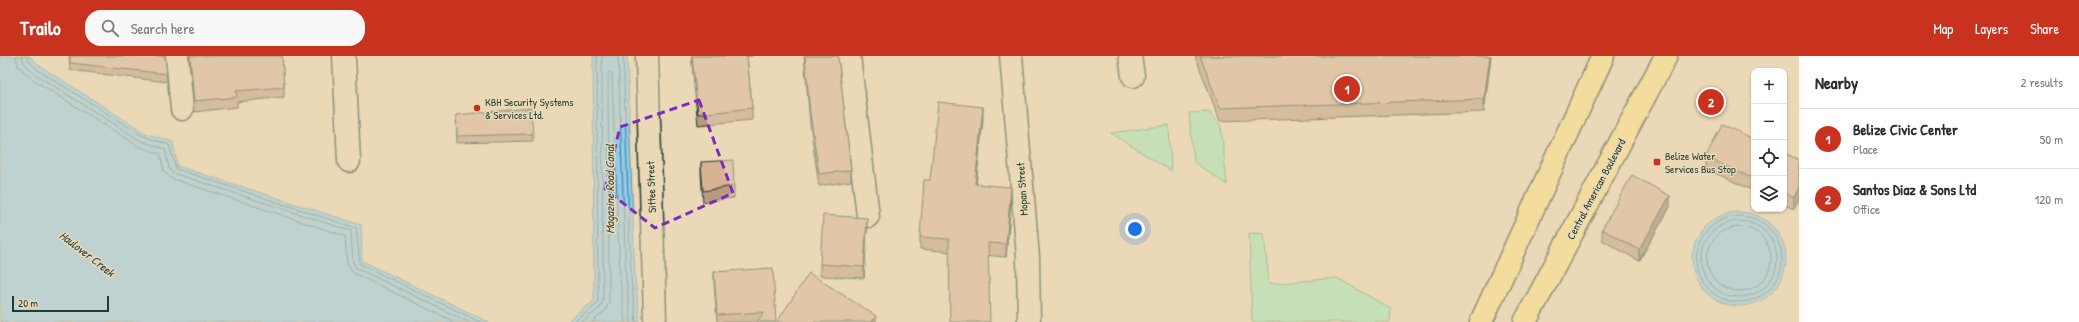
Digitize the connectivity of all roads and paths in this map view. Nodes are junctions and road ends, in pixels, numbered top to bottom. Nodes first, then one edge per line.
1 (177, 56) edge
2 (344, 56) edge
3 (647, 56) edge
4 (849, 56) edge
5 (1011, 56) edge
6 (1603, 56) edge
7 (1666, 56) edge
8 (182, 108) dead end
9 (349, 161) dead end
10 (868, 216) dead end
11 (655, 318) dead end
12 (1029, 322) edge
13 (1482, 322) edge
14 (1525, 322) edge

1 - 8 street
2 - 9 street
3 - 11 street, Sittee Street
4 - 10 street
5 - 12 street, Mopan Street
6 - 13 main road
7 - 14 main road, Central American Boulevard

